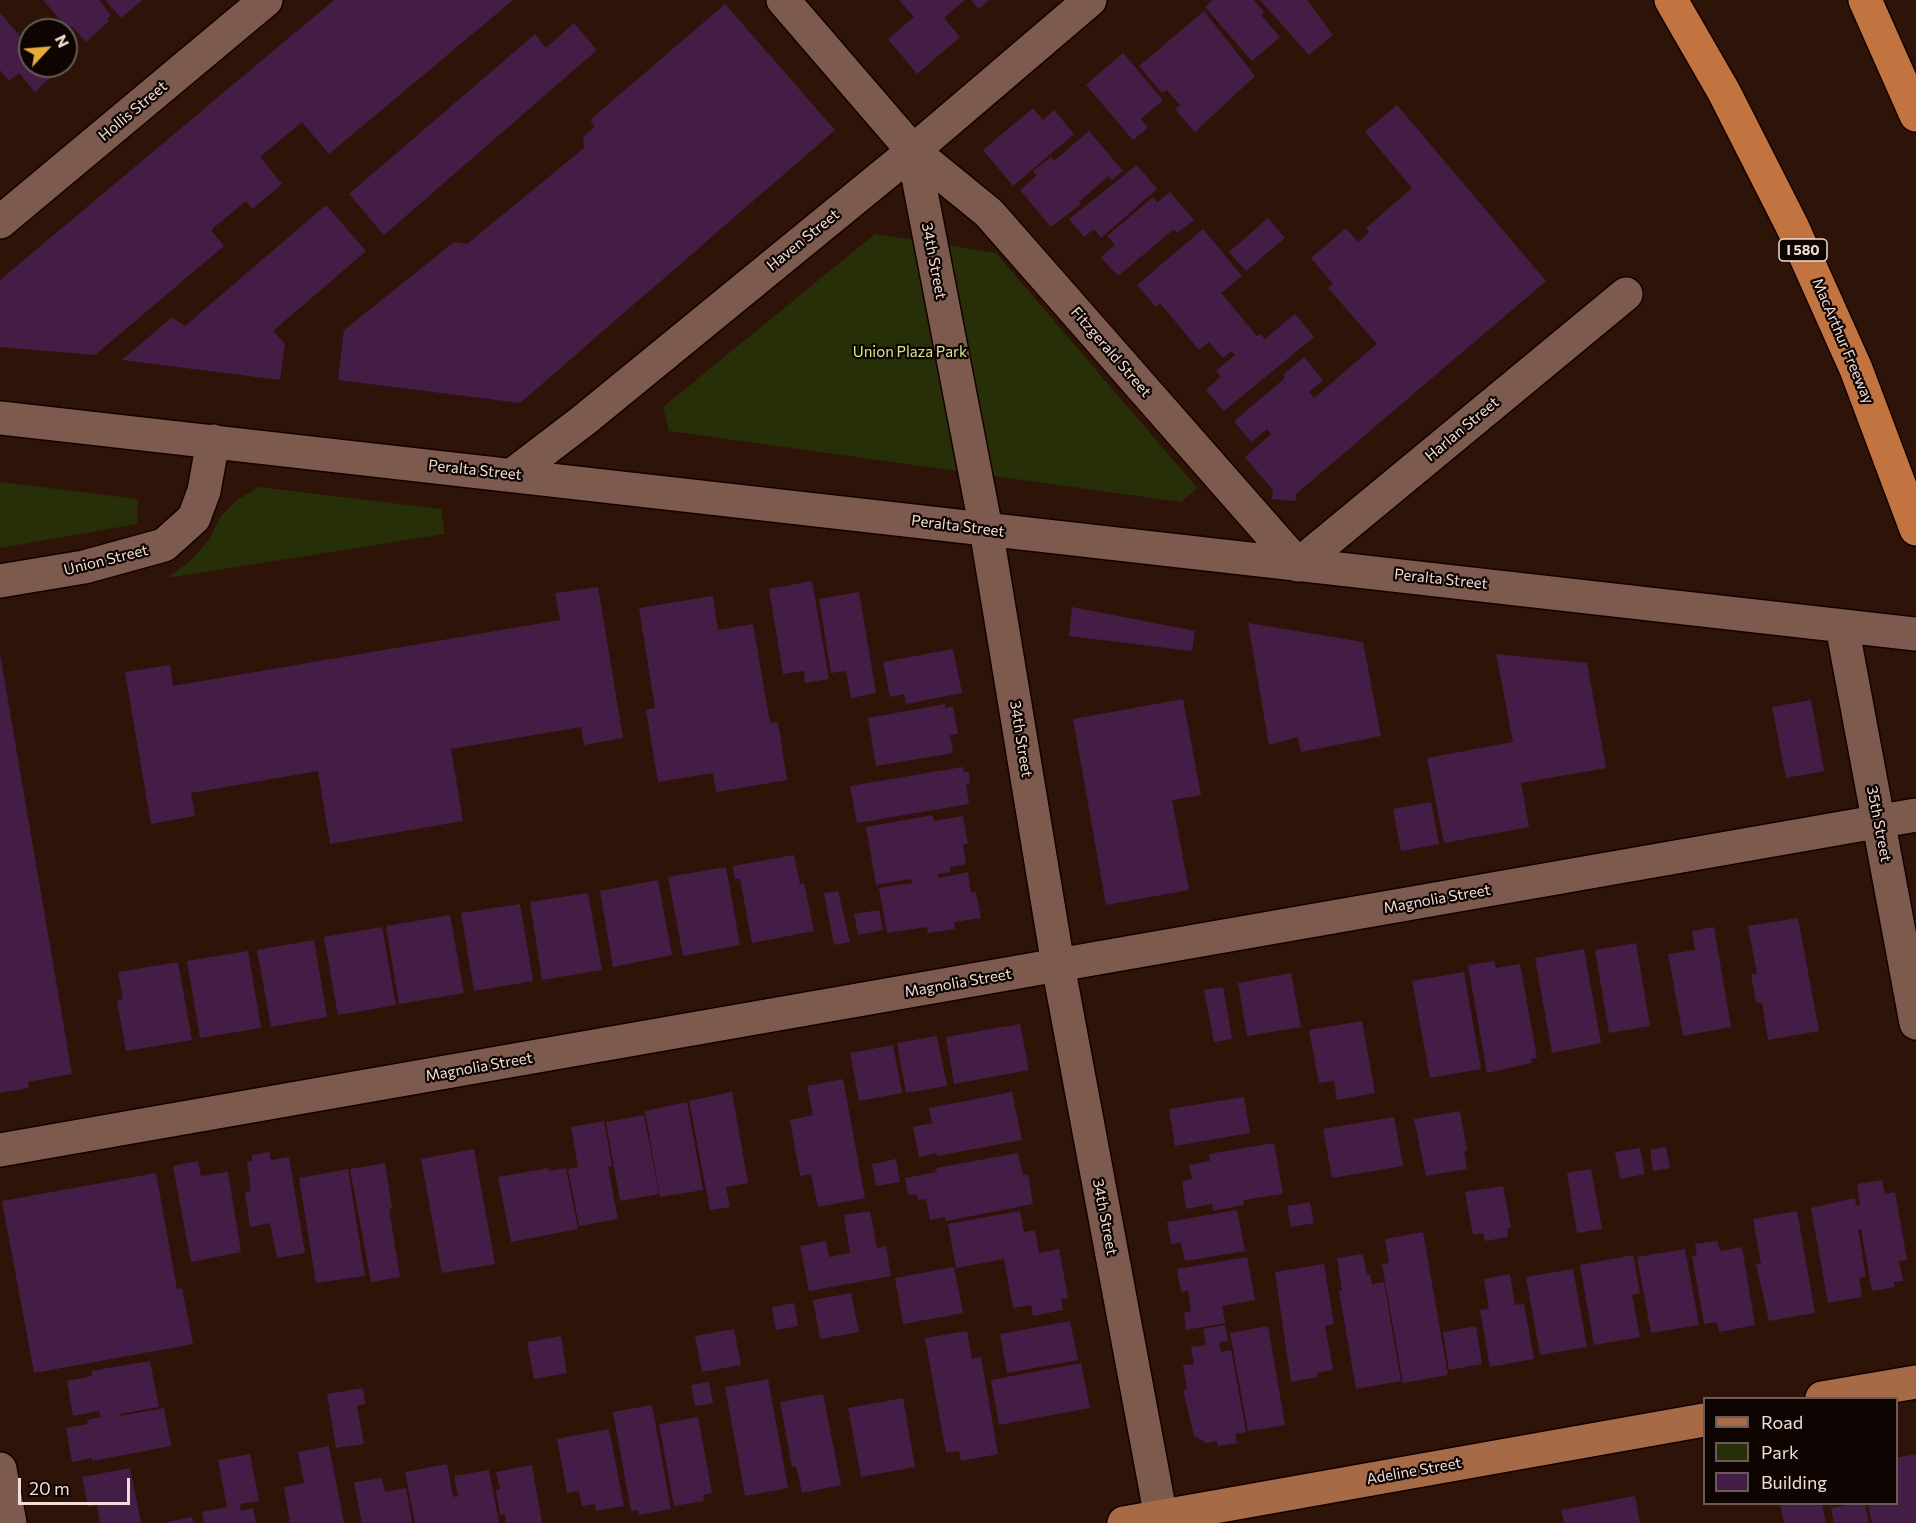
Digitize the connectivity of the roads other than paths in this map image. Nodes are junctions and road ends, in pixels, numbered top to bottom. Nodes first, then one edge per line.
1 (266, 0) edge
2 (783, 0) edge
3 (1090, 0) edge
4 (1671, 0) edge
5 (1865, 0) edge
6 (1916, 115) edge
7 (912, 150) junction
8 (0, 222) edge
9 (1626, 294) dead end
10 (0, 418) edge
11 (213, 441) junction
12 (512, 475) junction
13 (1913, 521) edge
14 (986, 529) junction
15 (1298, 565) junction
16 (0, 581) edge
17 (1842, 626) junction
18 (1916, 634) edge
19 (1916, 815) edge
20 (1878, 821) junction
21 (1058, 965) junction
22 (1916, 1023) edge
23 (0, 1150) edge
24 (1916, 1382) edge
25 (1828, 1397) edge
26 (1703, 1420) edge
27 (0, 1469) edge
28 (1161, 1520) edge
29 (10, 1523) edge
30 (1124, 1523) edge

1 - 8 street, Hollis Street
2 - 7 street, 34th Street
3 - 7 street, Haven Street
4 - 13 highway, MacArthur Freeway / I 580
5 - 6 highway
7 - 12 street, Haven Street
7 - 14 street, 34th Street
7 - 15 street, Fitzgerald Street
9 - 15 street, Harlan Street
10 - 11 street, Peralta Street
11 - 12 street, Peralta Street
11 - 16 street, Union Street
12 - 14 street, Peralta Street
14 - 15 street, Peralta Street
14 - 21 street, 34th Street
15 - 17 street, Peralta Street
17 - 18 street, Peralta Street
17 - 20 street, 35th Street
19 - 20 street, Magnolia Street
20 - 21 street, Magnolia Street
20 - 22 street, 35th Street
21 - 23 street, Magnolia Street
21 - 28 street, 34th Street
24 - 25 main road
26 - 28 main road, Adeline Street
27 - 29 street
28 - 30 main road, Adeline Street

